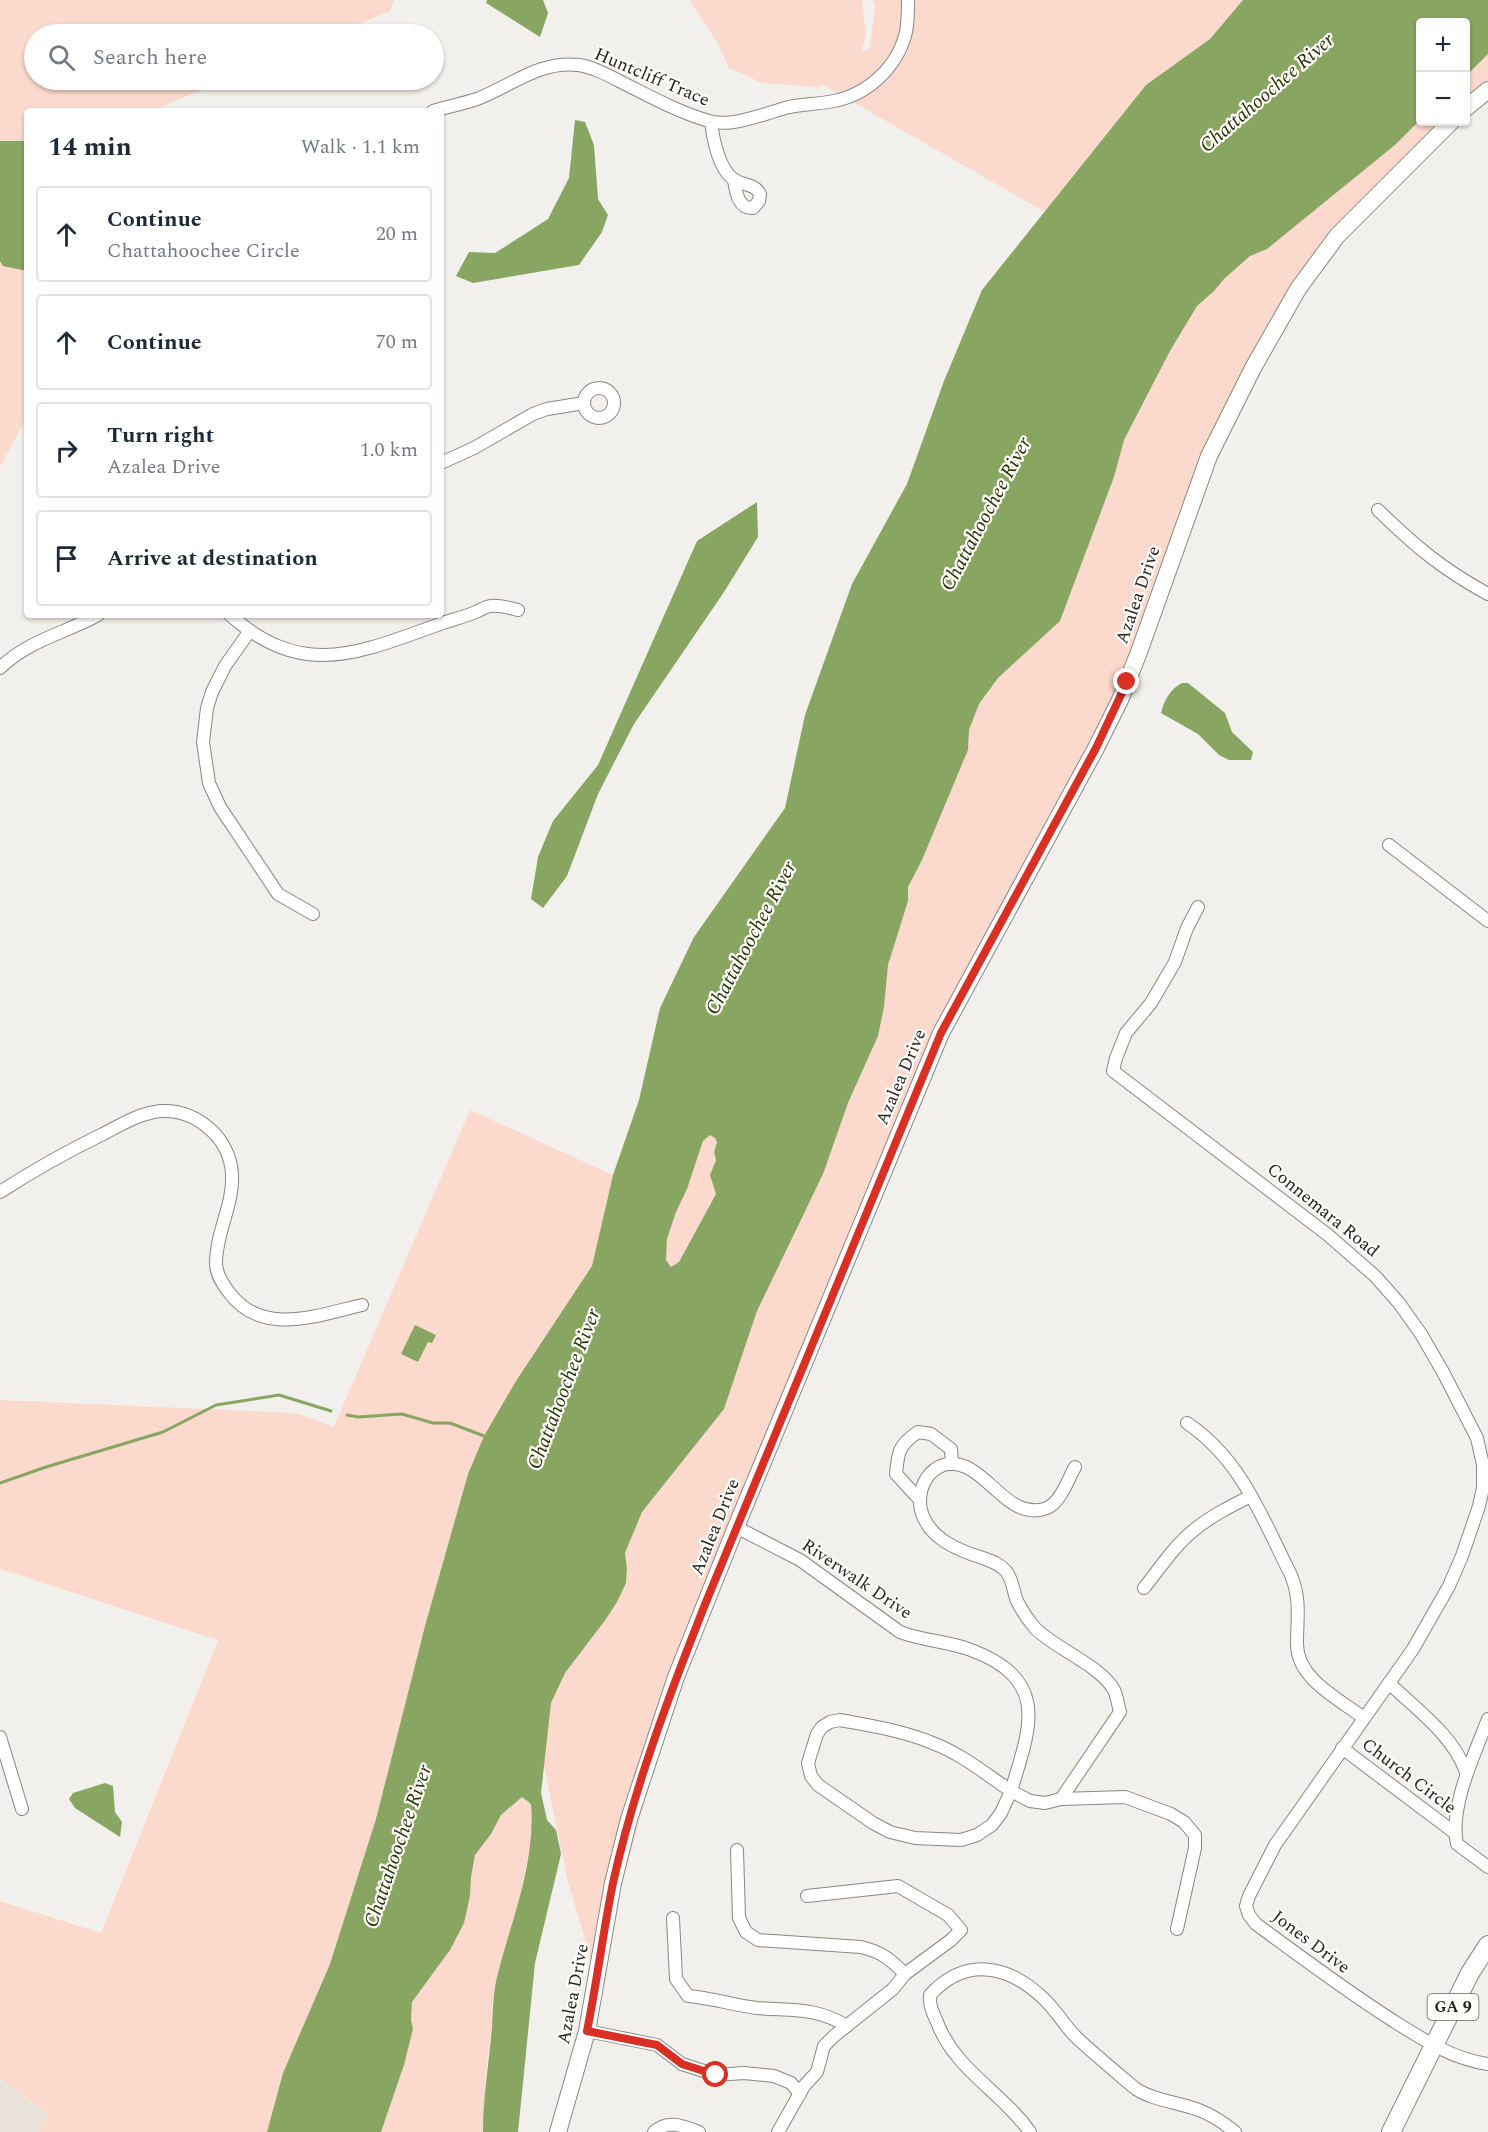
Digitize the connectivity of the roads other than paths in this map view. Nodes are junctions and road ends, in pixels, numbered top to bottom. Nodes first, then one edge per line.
1 (908, 0) edge
2 (1488, 90) edge
3 (1470, 105) edge
4 (444, 108) edge
5 (711, 122) junction
6 (1447, 126) edge
7 (734, 180) dead end
8 (584, 403) dead end
9 (444, 462) edge
10 (1378, 510) dead end
11 (1488, 594) edge
12 (518, 610) dead end
13 (91, 618) edge
14 (233, 618) edge
15 (249, 632) junction
16 (0, 668) edge
17 (1389, 845) dead end
18 (1198, 907) dead end
19 (313, 914) dead end
20 (1488, 921) edge
21 (0, 1192) edge
22 (362, 1305) dead end
23 (1187, 1423) dead end
24 (952, 1464) junction
25 (1075, 1467) dead end
26 (1251, 1496) junction
27 (920, 1500) junction
28 (736, 1527) junction
29 (1144, 1588) dead end
30 (1389, 1683) junction
31 (1364, 1718) junction
32 (1488, 1719) edge
33 (0, 1737) edge
34 (1344, 1746) junction
35 (1466, 1772) junction
36 (1011, 1791) junction
37 (1061, 1799) junction
38 (22, 1809) dead end
39 (1455, 1829) junction
40 (737, 1850) dead end
41 (1488, 1867) edge
42 (807, 1896) dead end
43 (673, 1918) dead end
44 (1177, 1929) dead end
45 (1488, 1945) edge
46 (905, 1974) junction
47 (848, 2026) junction
48 (587, 2031) junction
49 (1433, 2046) junction
50 (1488, 2064) edge
51 (800, 2094) junction
52 (558, 2132) edge
53 (654, 2132) edge
54 (699, 2132) edge
55 (778, 2132) edge
56 (1030, 2132) edge
57 (1235, 2132) edge
58 (1391, 2132) edge

1 - 5 street, Huntcliff Trace
2 - 3 street
4 - 5 street, Huntcliff Trace
5 - 7 street
6 - 28 street, Azalea Drive
8 - 9 street
10 - 11 street
12 - 15 street
13 - 16 street
14 - 15 street
15 - 19 street
17 - 20 street
18 - 30 street, Connemara Road
21 - 22 street
23 - 26 street
24 - 25 street
24 - 27 street
24 - 27 street
26 - 29 street
26 - 31 street
27 - 37 street
28 - 36 street, Riverwalk Drive
28 - 48 street, Azalea Drive
30 - 31 street, Connemara Road
30 - 35 street
31 - 34 street, Connemara Road
32 - 35 street
33 - 38 street
34 - 39 street, Church Circle
34 - 49 street, Jones Drive
35 - 39 street
36 - 36 street
36 - 37 street
37 - 44 street
39 - 41 street
40 - 46 street
42 - 46 street
43 - 47 street
45 - 49 main road, GA 9
46 - 47 street
47 - 51 street
48 - 51 street
48 - 52 street, Azalea Drive
49 - 50 street
49 - 58 main road, GA 9
51 - 55 street
53 - 54 street
56 - 57 street

